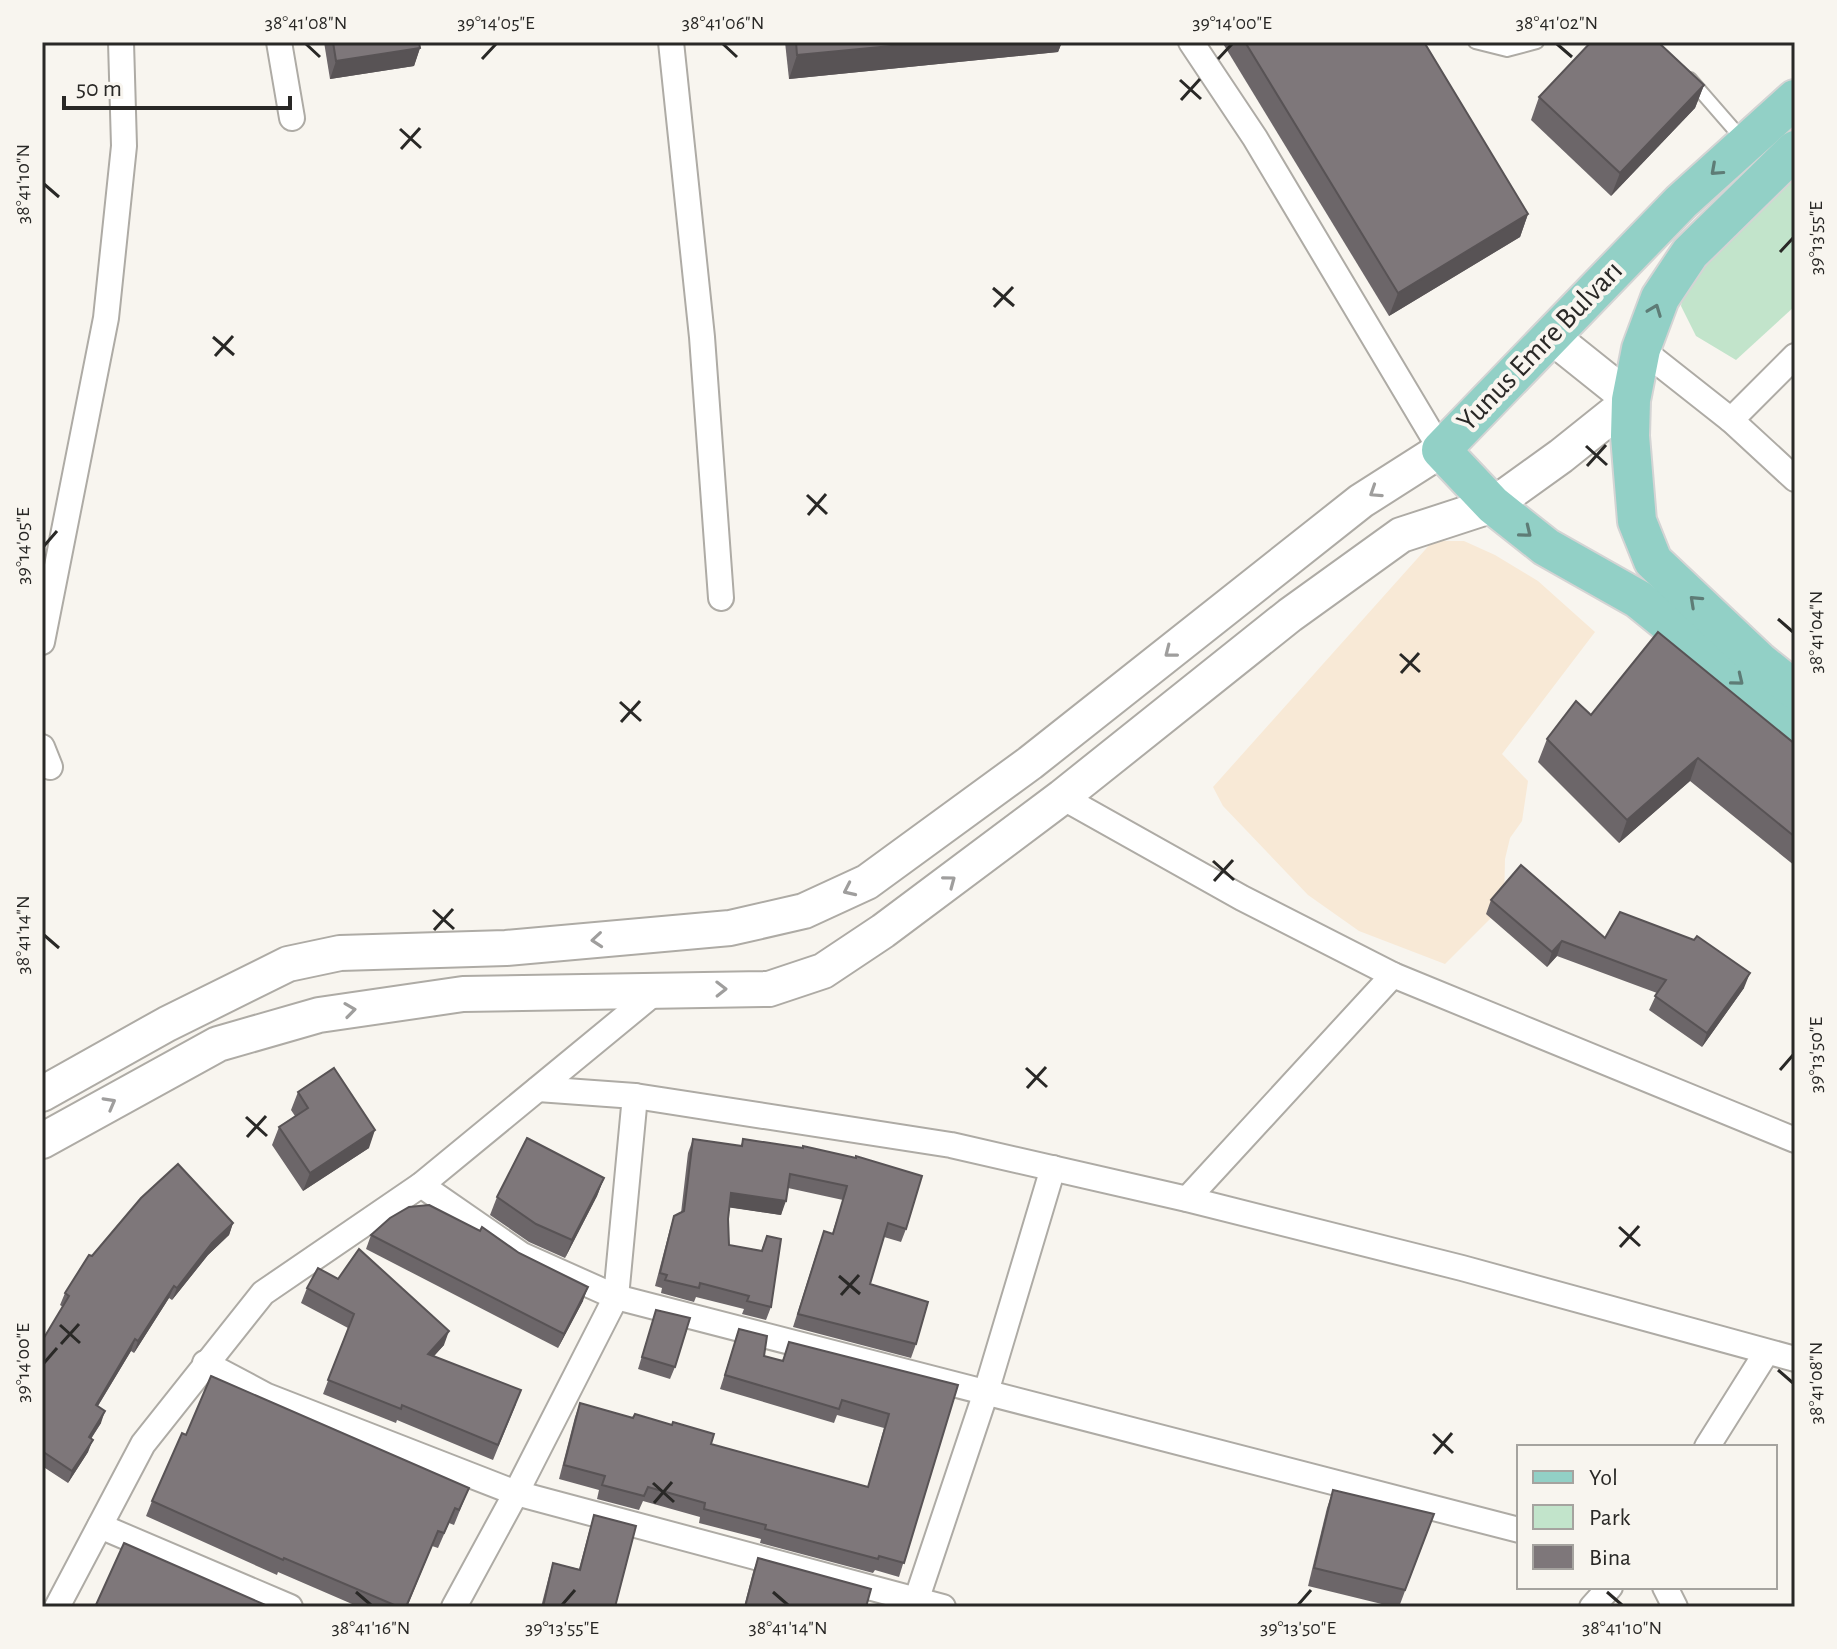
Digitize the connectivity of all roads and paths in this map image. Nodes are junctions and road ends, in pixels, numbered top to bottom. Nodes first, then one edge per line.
1 (121, 42) edge
2 (279, 42) edge
3 (671, 42) edge
4 (1191, 42) edge
5 (1475, 42) edge
6 (1537, 42) edge
7 (1676, 64) edge
8 (1795, 99) edge
9 (292, 118) dead end
10 (1746, 143) junction
11 (1795, 150) edge
12 (1551, 336) junction
13 (1641, 349) junction
14 (1795, 356) edge
15 (1631, 400) junction
16 (1731, 420) junction
17 (1441, 450) junction
18 (1795, 479) edge
19 (1493, 505) junction
20 (721, 598) dead end
21 (42, 642) edge
22 (1795, 690) edge
23 (1795, 726) edge
24 (1062, 797) junction
25 (1393, 975) junction
26 (658, 990) junction
27 (538, 1089) junction
28 (42, 1094) edge
29 (635, 1096) junction
30 (1795, 1140) edge
31 (42, 1141) edge
32 (1053, 1168) junction
33 (421, 1185) junction
34 (1187, 1199) junction
35 (616, 1297) junction
36 (1766, 1353) junction
37 (1795, 1359) edge
38 (205, 1363) junction
39 (986, 1392) junction
40 (1708, 1445) edge
41 (516, 1493) junction
42 (100, 1526) junction
43 (1517, 1529) edge
44 (1608, 1589) edge
45 (1666, 1589) edge
46 (916, 1603) edge
47 (57, 1607) edge
48 (290, 1607) edge
49 (454, 1607) edge
50 (943, 1607) edge
51 (1592, 1607) edge
52 (1675, 1607) edge

1 - 21 street
2 - 9 street
3 - 20 street
4 - 17 street
5 - 6 lane
7 - 10 lane
8 - 10 main road, Yunus Emre Bulvarı
10 -> 12 main road, Yunus Emre Bulvarı
13 -> 11 main road, Yunus Emre Bulvarı
12 - 15 street
12 - 17 main road, Yunus Emre Bulvarı
13 - 15 main road, Yunus Emre Bulvarı
13 - 16 street
14 - 16 street
15 - 19 street
22 -> 15 main road, Yunus Emre Bulvarı
16 - 18 street
17 - 19 main road, Yunus Emre Bulvarı
17 -> 28 street
19 -> 23 main road, Yunus Emre Bulvarı
19 - 24 street
24 - 25 street
26 -> 24 street
25 - 30 street
25 - 34 street
26 - 27 street
31 -> 26 street
27 - 29 street
27 - 33 street
29 - 32 street
29 - 35 street
32 - 34 street
32 - 39 street
33 - 35 street
33 - 38 street
34 - 36 street
35 - 39 street
35 - 41 street
36 - 37 street
36 - 40 street
38 - 41 street
38 - 42 street
39 - 43 street
39 - 46 street
41 - 46 street
41 - 49 street
42 - 47 street
42 - 48 street
44 - 51 street
45 - 52 street
46 - 50 street

